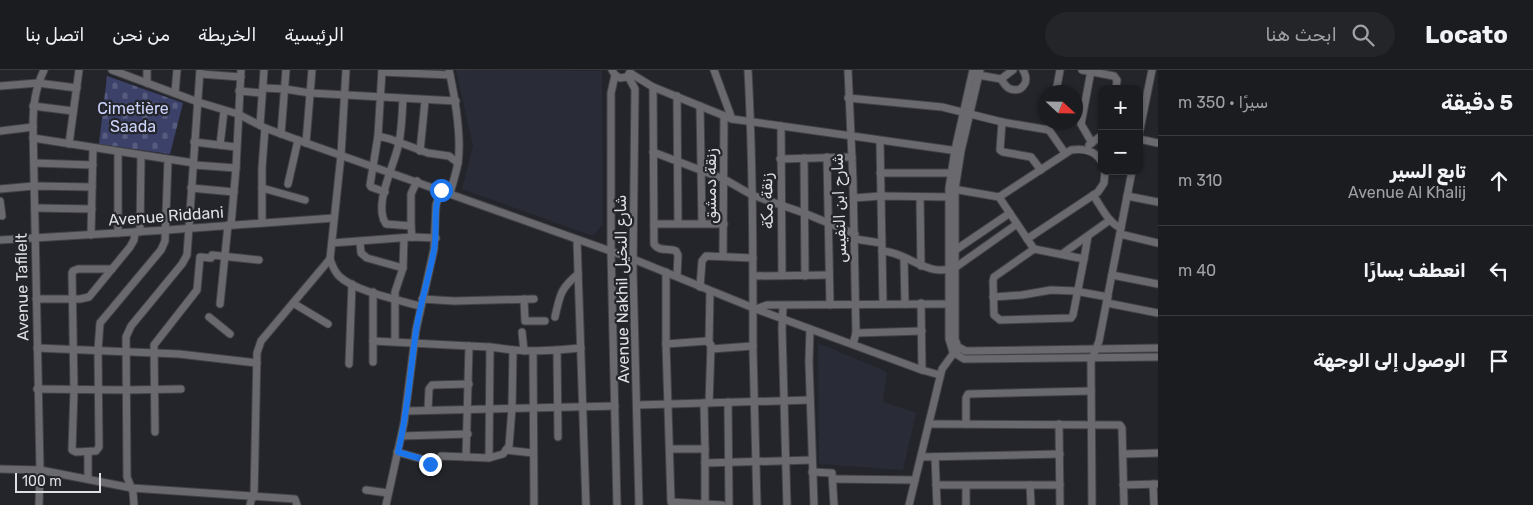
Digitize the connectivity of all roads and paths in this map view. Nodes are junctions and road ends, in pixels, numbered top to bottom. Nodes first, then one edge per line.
1 (44, 70) edge
2 (79, 70) edge
3 (112, 70) edge
4 (147, 70) edge
5 (177, 70) edge
6 (264, 70) edge
7 (286, 70) edge
8 (312, 70) edge
9 (346, 70) edge
10 (714, 70) edge
11 (748, 70) edge
12 (848, 70) edge
13 (1013, 70) edge
14 (1023, 70) edge
15 (1060, 70) edge
16 (1082, 70) edge
17 (1152, 70) edge
18 (382, 71) edge
19 (200, 72) edge
20 (977, 72) edge
21 (1091, 72) junction
22 (126, 73) edge
23 (241, 73) edge
24 (449, 73) edge
25 (614, 73) edge
26 (630, 73) edge
27 (1001, 79) junction
28 (640, 80) junction
29 (1150, 82) junction
30 (38, 83) junction
31 (146, 83) junction
32 (1158, 83) edge
33 (1057, 85) edge
34 (1117, 85) edge
35 (0, 86) edge
36 (634, 86) junction
37 (653, 87) junction
38 (77, 88) junction
39 (263, 88) junction
40 (285, 89) junction
41 (240, 91) junction
42 (175, 93) junction
43 (310, 93) junction
44 (345, 96) junction
45 (677, 96) junction
46 (380, 97) junction
47 (848, 98) junction
48 (403, 99) junction
49 (425, 100) junction
50 (456, 101) junction
51 (198, 102) junction
52 (33, 106) junction
53 (700, 106) junction
54 (224, 110) junction
55 (73, 111) junction
56 (238, 114) junction
57 (966, 114) junction
58 (724, 116) junction
59 (732, 119) junction
60 (751, 122) junction
61 (1002, 122) junction
62 (1038, 125) edge
63 (262, 126) junction
64 (780, 126) junction
65 (33, 127) junction
66 (1052, 130) edge
67 (1140, 130) edge
68 (0, 131) edge
69 (282, 134) junction
70 (378, 136) junction
71 (850, 136) junction
72 (33, 138) junction
73 (1098, 138) edge
74 (298, 140) junction
75 (1143, 140) edge
76 (880, 141) junction
77 (194, 142) junction
78 (306, 143) junction
79 (399, 143) junction
80 (1092, 143) junction
81 (1158, 143) edge
82 (68, 144) junction
83 (220, 145) junction
84 (236, 147) junction
85 (93, 148) junction
86 (1086, 150) junction
87 (420, 151) junction
88 (958, 151) junction
89 (118, 152) junction
90 (653, 152) junction
91 (1065, 153) junction
92 (341, 155) junction
93 (141, 156) junction
94 (827, 157) junction
95 (852, 157) junction
96 (1098, 157) edge
97 (804, 158) junction
98 (780, 159) junction
99 (168, 160) junction
100 (677, 161) junction
101 (34, 163) junction
102 (458, 163) junction
103 (194, 164) junction
104 (93, 165) junction
105 (374, 166) junction
106 (236, 168) junction
107 (701, 170) junction
108 (1040, 170) junction
109 (390, 172) junction
110 (880, 173) junction
111 (954, 173) junction
112 (1104, 175) edge
113 (1131, 175) edge
114 (724, 179) junction
115 (417, 181) junction
116 (288, 184) dead end
117 (34, 186) junction
118 (92, 186) junction
119 (191, 188) junction
120 (262, 188) junction
121 (0, 189) edge
122 (441, 190) junction
123 (234, 192) junction
124 (385, 192) junction
125 (450, 193) junction
126 (952, 193) junction
127 (752, 195) junction
128 (1093, 195) junction
129 (881, 196) junction
130 (1127, 196) junction
131 (920, 197) junction
132 (999, 197) junction
133 (854, 198) junction
134 (305, 200) dead end
135 (0, 201) edge
136 (1158, 202) edge
137 (781, 206) junction
138 (35, 208) junction
139 (92, 209) junction
140 (804, 213) junction
141 (1010, 213) junction
142 (2, 216) dead end
143 (334, 218) junction
144 (1110, 220) junction
145 (262, 222) junction
146 (828, 222) junction
147 (702, 223) junction
148 (654, 224) junction
149 (678, 224) junction
150 (724, 224) junction
151 (1017, 224) junction
152 (229, 225) junction
153 (411, 226) junction
154 (189, 228) junction
155 (166, 230) junction
156 (1120, 231) junction
157 (138, 232) junction
158 (118, 233) junction
159 (91, 235) junction
160 (855, 236) junction
161 (1088, 236) junction
162 (35, 238) junction
163 (408, 238) junction
164 (436, 238) junction
165 (1027, 239) junction
166 (0, 240) edge
167 (578, 240) junction
168 (360, 242) junction
169 (332, 243) junction
170 (1158, 243) edge
171 (882, 247) junction
172 (1034, 249) junction
173 (612, 251) junction
174 (952, 252) junction
175 (1062, 254) junction
176 (224, 256) junction
177 (723, 256) junction
178 (753, 258) junction
179 (904, 258) junction
180 (330, 259) junction
181 (633, 259) junction
182 (1084, 259) junction
183 (258, 260) dead end
184 (921, 266) junction
185 (403, 268) junction
186 (952, 268) junction
187 (112, 270) junction
188 (666, 272) junction
189 (578, 274) junction
190 (782, 275) junction
191 (829, 275) junction
192 (1112, 275) junction
193 (678, 276) junction
194 (754, 276) junction
195 (805, 276) junction
196 (352, 284) junction
197 (1158, 284) edge
198 (700, 287) junction
199 (710, 291) junction
200 (373, 292) junction
201 (754, 292) junction
202 (1078, 292) junction
203 (993, 297) junction
204 (36, 299) junction
205 (72, 299) junction
206 (395, 299) junction
207 (534, 299) dead end
208 (524, 300) junction
209 (1107, 300) junction
210 (421, 302) junction
211 (292, 303) junction
212 (220, 304) dead end
213 (830, 304) junction
214 (856, 304) junction
215 (883, 304) junction
216 (905, 304) junction
217 (921, 304) junction
218 (949, 304) junction
219 (767, 305) junction
220 (783, 306) junction
221 (755, 308) junction
222 (1158, 313) edge
223 (555, 316) dead end
224 (209, 317) dead end
225 (783, 318) junction
226 (545, 321) dead end
227 (328, 324) dead end
228 (810, 329) junction
229 (922, 331) junction
230 (522, 332) dead end
231 (856, 333) junction
232 (230, 334) dead end
233 (373, 341) junction
234 (395, 341) junction
235 (414, 342) junction
236 (666, 344) junction
237 (853, 344) junction
238 (469, 346) junction
239 (710, 346) junction
240 (753, 346) junction
241 (490, 347) junction
242 (38, 348) junction
243 (581, 348) junction
244 (1158, 348) edge
245 (72, 349) junction
246 (98, 350) junction
247 (513, 350) junction
248 (557, 350) junction
249 (956, 350) junction
250 (1096, 350) junction
251 (524, 351) junction
252 (533, 351) junction
253 (125, 352) junction
254 (153, 353) junction
255 (1158, 357) edge
256 (1092, 358) junction
257 (373, 362) dead end
258 (256, 363) junction
259 (349, 364) dead end
260 (922, 370) junction
261 (940, 375) junction
262 (468, 384) junction
263 (182, 388) dead end
264 (153, 389) junction
265 (37, 390) junction
266 (74, 390) junction
267 (98, 390) junction
268 (126, 390) junction
269 (1091, 391) junction
270 (810, 400) junction
271 (784, 401) junction
272 (728, 402) junction
273 (754, 402) junction
274 (707, 403) junction
275 (668, 404) junction
276 (637, 405) junction
277 (558, 406) junction
278 (583, 406) junction
279 (615, 406) junction
280 (534, 407) junction
281 (512, 408) junction
282 (468, 409) junction
283 (489, 409) junction
284 (428, 410) junction
285 (406, 411) junction
286 (929, 424) junction
287 (966, 424) junction
288 (1059, 424) junction
289 (1091, 424) junction
290 (155, 432) dead end
291 (468, 434) junction
292 (402, 436) junction
293 (558, 437) dead end
294 (670, 449) junction
295 (704, 449) junction
296 (506, 450) junction
297 (88, 452) junction
298 (398, 452) junction
299 (533, 453) junction
300 (1060, 454) junction
301 (1123, 454) junction
302 (1158, 454) edge
303 (466, 457) junction
304 (921, 457) junction
305 (935, 457) junction
306 (490, 458) junction
307 (812, 460) junction
308 (786, 461) junction
309 (756, 462) junction
310 (705, 463) junction
311 (729, 463) junction
312 (0, 469) edge
313 (40, 470) junction
314 (812, 472) junction
315 (88, 478) junction
316 (833, 480) junction
317 (915, 480) junction
318 (1060, 484) junction
319 (1156, 484) edge
320 (936, 485) junction
321 (1030, 485) junction
322 (1123, 485) junction
323 (966, 486) junction
324 (132, 488) junction
325 (366, 490) dead end
326 (388, 493) junction
327 (253, 497) junction
328 (706, 503) junction
329 (671, 504) edge
330 (39, 505) edge
331 (134, 505) edge
332 (250, 505) edge
333 (297, 505) edge
334 (386, 505) edge
335 (534, 505) edge
336 (586, 505) edge
337 (617, 505) edge
338 (639, 505) edge
339 (722, 505) edge
340 (729, 505) edge
341 (757, 505) edge
342 (788, 505) edge
343 (814, 505) edge
344 (834, 505) edge
345 (909, 505) edge
346 (937, 505) edge
347 (966, 505) edge
348 (1031, 505) edge
349 (1060, 505) edge
350 (1092, 505) edge
351 (1124, 505) edge
352 (1154, 505) edge

1 - 30 street, Avenue Tafilelt
2 - 38 street
3 - 22 street
4 - 31 street
5 - 42 street
6 - 39 street
7 - 40 street
8 - 43 street
9 - 44 street
10 - 59 street
11 - 60 street
12 - 47 street, شارح ابن النفيس
13 - 27 street
14 - 27 street
15 - 33 street
16 - 21 street
17 - 29 street
18 - 24 street
18 - 46 street
19 - 23 street
19 - 51 street
20 - 27 street
20 - 57 street
21 - 34 street
21 - 80 street
22 - 31 street
23 - 41 street
24 - 50 street
25 - 26 street
25 - 173 street, Avenue Nakhil شارع النخيل
26 - 28 street
26 - 36 street
28 - 36 street
28 - 37 street
29 - 32 street
29 - 67 street
30 - 35 street
30 - 38 street
30 - 52 street, Avenue Tafilelt
31 - 42 street
36 - 181 street, Avenue Nakhil شارع النخيل
37 - 45 street
37 - 90 street
38 - 55 street
39 - 40 street
39 - 41 street
39 - 63 street
40 - 43 street
40 - 69 street
41 - 56 street
42 - 51 street
43 - 44 street
43 - 78 street
44 - 46 street
44 - 92 street
45 - 53 street
45 - 100 street
46 - 48 street
46 - 70 street
47 - 57 street
47 - 71 street, شارح ابن النفيس
48 - 49 street
48 - 79 street
49 - 50 street
49 - 87 street
50 - 102 street
51 - 54 street
51 - 77 street
52 - 55 street
52 - 65 street, Avenue Tafilelt
53 - 58 street
53 - 107 street
54 - 56 street
54 - 83 street
55 - 82 street
56 - 63 street
56 - 84 street
57 - 61 street
57 - 88 street
58 - 59 street
58 - 114 street, زنقة دمشق
59 - 60 street
60 - 64 street
60 - 127 street
61 - 62 street
61 - 108 street
63 - 69 street
63 - 120 street
64 - 71 street
64 - 98 street, زنقة مكة
65 - 68 street
65 - 72 street, Avenue Tafilelt
66 - 91 street
69 - 74 street
70 - 79 street
70 - 105 street
71 - 76 street
71 - 95 street, شارح ابن النفيس
72 - 82 street
72 - 101 street, Avenue Tafilelt
73 - 80 street
74 - 78 street
74 - 116 street
75 - 81 street
76 - 88 street
76 - 110 street
77 - 83 street
77 - 103 street
78 - 92 street
79 - 87 street
79 - 109 street
80 - 86 street
82 - 85 street
83 - 84 street
84 - 106 street
85 - 89 street
85 - 104 street
86 - 91 street
86 - 96 street
87 - 102 street
88 - 111 street
89 - 93 street
89 - 158 street
90 - 100 street
90 - 148 street
91 - 108 street
92 - 105 street
92 - 143 street
93 - 99 street
93 - 157 street
94 - 95 street
94 - 97 street
94 - 146 street
95 - 133 street, شارح ابن النفيس
97 - 98 street
97 - 140 street
98 - 137 street, زنقة مكة
99 - 103 street
99 - 155 street
100 - 107 street
100 - 149 street
101 - 104 street
101 - 117 street, Avenue Tafilelt
102 - 125 street
103 - 106 street
103 - 119 street
104 - 118 street
105 - 109 street
105 - 124 street
106 - 123 street
107 - 114 street
107 - 147 street
108 - 132 street
109 - 115 street
109 - 124 street
110 - 111 street
110 - 129 street
111 - 126 street
112 - 128 street
113 - 130 street
114 - 127 street
114 - 150 street, زنقة دمشق
115 - 122 street
115 - 153 street
117 - 118 street
117 - 121 street
117 - 138 street, Avenue Tafilelt
118 - 139 street
119 - 123 street
119 - 154 street
120 - 134 street
120 - 145 street
122 - 125 street
122 - 164 street
123 - 152 street
124 - 153 street
125 - 167 street
126 - 131 street
126 - 132 street
126 - 174 street
127 - 137 street
127 - 178 street
128 - 144 street
128 - 165 street
129 - 131 street
129 - 133 street
129 - 171 street
130 - 136 street
130 - 156 street
131 - 184 street
132 - 141 street
133 - 160 street, شارح ابن النفيس
135 - 142 street
137 - 140 street
137 - 190 street, زنقة مكة
138 - 139 street
138 - 162 street, Avenue Tafilelt
139 - 159 street
140 - 146 street
140 - 195 street
141 - 151 street
141 - 174 street
143 - 145 street, Avenue Riddani
143 - 169 street
144 - 156 street
144 - 161 street
145 - 152 street, Avenue Riddani
146 - 160 street
146 - 191 street
147 - 149 street
147 - 150 street
148 - 149 street
148 - 193 street
150 - 177 street, زنقة دمشق
151 - 165 street
151 - 186 street
152 - 154 street, Avenue Riddani
152 - 176 street
153 - 163 street
154 - 155 street, Avenue Riddani
154 - 253 street
155 - 157 street, Avenue Riddani
155 - 246 street
156 - 170 street
156 - 192 street
157 - 158 street, Avenue Riddani
157 - 187 street
158 - 159 street, Avenue Riddani
159 - 162 street, Avenue Riddani
160 - 171 street
160 - 214 street, شارح ابن النفيس
161 - 175 street
161 - 182 street
162 - 166 street, Avenue Riddani
162 - 204 street, Avenue Tafilelt
163 - 164 street
163 - 168 street
163 - 185 street
164 - 210 street
165 - 172 street
167 - 173 street
167 - 189 street
168 - 169 street
168 - 185 street
169 - 180 street
171 - 179 street
171 - 215 street
172 - 175 street
172 - 203 street
173 - 181 street
173 - 279 street, Avenue Nakhil شارع النخيل
174 - 186 street
175 - 182 street
176 - 183 street
176 - 212 street
176 - 254 street
177 - 178 street
177 - 198 street
178 - 194 street
179 - 184 street
179 - 216 street
180 - 196 street
180 - 211 street
181 - 188 street
181 - 276 street, Avenue Nakhil شارع النخيل
182 - 202 street
184 - 186 street
185 - 206 street
186 - 218 street
186 - 249 street
187 - 205 street
187 - 205 street
188 - 193 street
188 - 236 street
189 - 223 street
189 - 243 street
190 - 194 street
190 - 195 street
191 - 195 street
191 - 213 street
192 - 197 street
192 - 209 street
193 - 198 street
194 - 201 street
196 - 200 street
196 - 259 street
198 - 199 street
199 - 221 street
199 - 239 street
200 - 206 street
200 - 233 street
201 - 219 street
201 - 221 street
202 - 203 street
202 - 203 street
202 - 209 street
204 - 205 street
204 - 242 street, Avenue Tafilelt
205 - 245 street
206 - 210 street
206 - 234 street
207 - 208 street
208 - 210 street
208 - 226 street
209 - 222 street
209 - 250 street
210 - 235 street
211 - 227 street
211 - 258 street
213 - 214 street
213 - 220 street
214 - 215 street
214 - 231 street, شارح ابن النفيس
215 - 216 street
216 - 217 street
217 - 218 street
217 - 229 street
218 - 249 street
219 - 220 street
219 - 221 street
220 - 225 street
221 - 225 street
221 - 240 street
224 - 232 street
225 - 228 street
225 - 271 street
228 - 237 street
228 - 270 street
229 - 231 street
229 - 260 street
230 - 251 street
231 - 237 street, شارح ابن النفيس
233 - 234 street
233 - 257 street
234 - 235 street
235 - 238 street
235 - 285 street
236 - 239 street
236 - 275 street
237 - 260 street
238 - 241 street
238 - 262 street
239 - 240 street
239 - 274 street
240 - 273 street
241 - 247 street
241 - 283 street
242 - 245 street
242 - 265 street, Avenue Tafilelt
243 - 248 street
243 - 278 street
244 - 250 street
245 - 246 street
245 - 266 street
246 - 253 street
246 - 267 street
247 - 251 street
247 - 281 street
248 - 252 street
248 - 277 street
249 - 250 street
249 - 256 street
249 - 261 street
250 - 256 street
251 - 252 street
252 - 280 street
253 - 254 street
253 - 268 street
254 - 258 street
254 - 264 street
255 - 256 street
256 - 269 street
258 - 327 street
260 - 261 street
261 - 286 street
262 - 282 street
262 - 284 street
263 - 264 street
264 - 268 street
264 - 290 street
265 - 266 street
265 - 313 street, Avenue Tafilelt
266 - 267 street
266 - 297 street
267 - 268 street
267 - 297 street
268 - 324 street
269 - 287 street
269 - 289 street
270 - 271 street
270 - 307 street
271 - 273 street
271 - 308 street
272 - 273 street
272 - 274 street
272 - 311 street
273 - 309 street
274 - 275 street
274 - 295 street
275 - 276 street
275 - 294 street
276 - 338 street, Avenue Nakhil شارع النخيل
277 - 278 street
277 - 280 street
277 - 293 street
278 - 279 street
278 - 336 street
279 - 337 street, Avenue Nakhil شارع النخيل
280 - 281 street
280 - 299 street
281 - 283 street
281 - 296 street
282 - 283 street
282 - 284 street
282 - 291 street
283 - 306 street
284 - 285 street
285 - 292 street
286 - 287 street
286 - 304 street
287 - 288 street
288 - 289 street
288 - 300 street
289 - 301 street
289 - 350 street
291 - 292 street
291 - 303 street
292 - 298 street
294 - 295 street
294 - 329 street
295 - 310 street
296 - 299 street
296 - 306 street
297 - 315 street
298 - 303 street
298 - 326 street
299 - 335 street
300 - 305 street
300 - 318 street
301 - 302 street
301 - 322 street
303 - 306 street
304 - 305 street
304 - 317 street
305 - 320 street
307 - 308 street
307 - 314 street
308 - 309 street
308 - 342 street
309 - 311 street
309 - 341 street
310 - 311 street
310 - 328 street
311 - 340 street
312 - 313 street
313 - 315 street
313 - 330 street, Avenue Tafilelt
314 - 316 street
314 - 343 street
315 - 324 street
316 - 317 street
316 - 344 street
317 - 345 street
318 - 321 street
318 - 349 street
319 - 322 street
319 - 352 street
320 - 323 street
320 - 346 street
321 - 323 street
321 - 348 street
322 - 351 street
323 - 347 street
324 - 327 street
324 - 331 street
325 - 326 street
326 - 334 street
327 - 332 street
327 - 333 street
328 - 329 street
328 - 339 street

